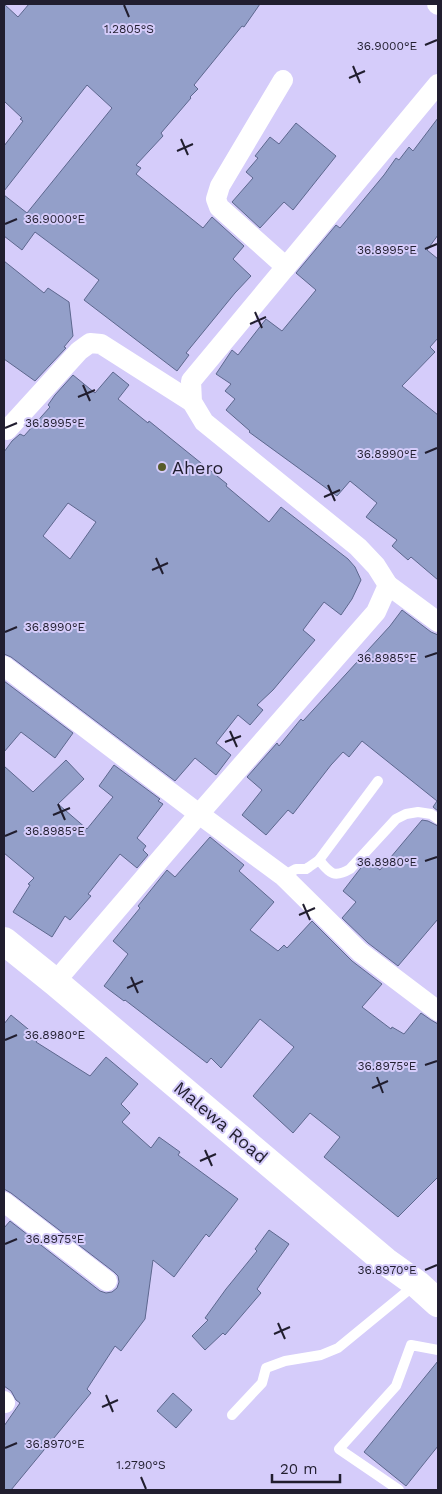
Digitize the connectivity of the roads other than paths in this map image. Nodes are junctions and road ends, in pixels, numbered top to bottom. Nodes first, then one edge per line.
1 (283, 80) dead end
2 (438, 84) edge
3 (286, 267) junction
4 (192, 402) junction
5 (7, 430) dead end
6 (388, 585) junction
7 (438, 622) edge
8 (4, 666) edge
9 (378, 781) dead end
10 (199, 814) junction
11 (438, 819) edge
12 (319, 860) junction
13 (283, 876) junction
14 (4, 940) edge
15 (55, 982) junction
16 (438, 1011) edge
17 (4, 1202) edge
18 (107, 1281) dead end
19 (416, 1284) junction
20 (438, 1303) edge
21 (438, 1350) edge
22 (232, 1415) dead end
23 (399, 1490) edge

1 - 3 street
2 - 3 street
3 - 4 street
4 - 5 street
4 - 6 street
6 - 7 street
6 - 10 street
8 - 10 street
9 - 12 lane
10 - 13 street
10 - 15 street
11 - 12 lane
12 - 13 lane
13 - 16 street
14 - 15 street, Malewa Road
15 - 19 street, Malewa Road
17 - 18 street
19 - 20 street, Malewa Road
19 - 22 lane
21 - 23 lane

